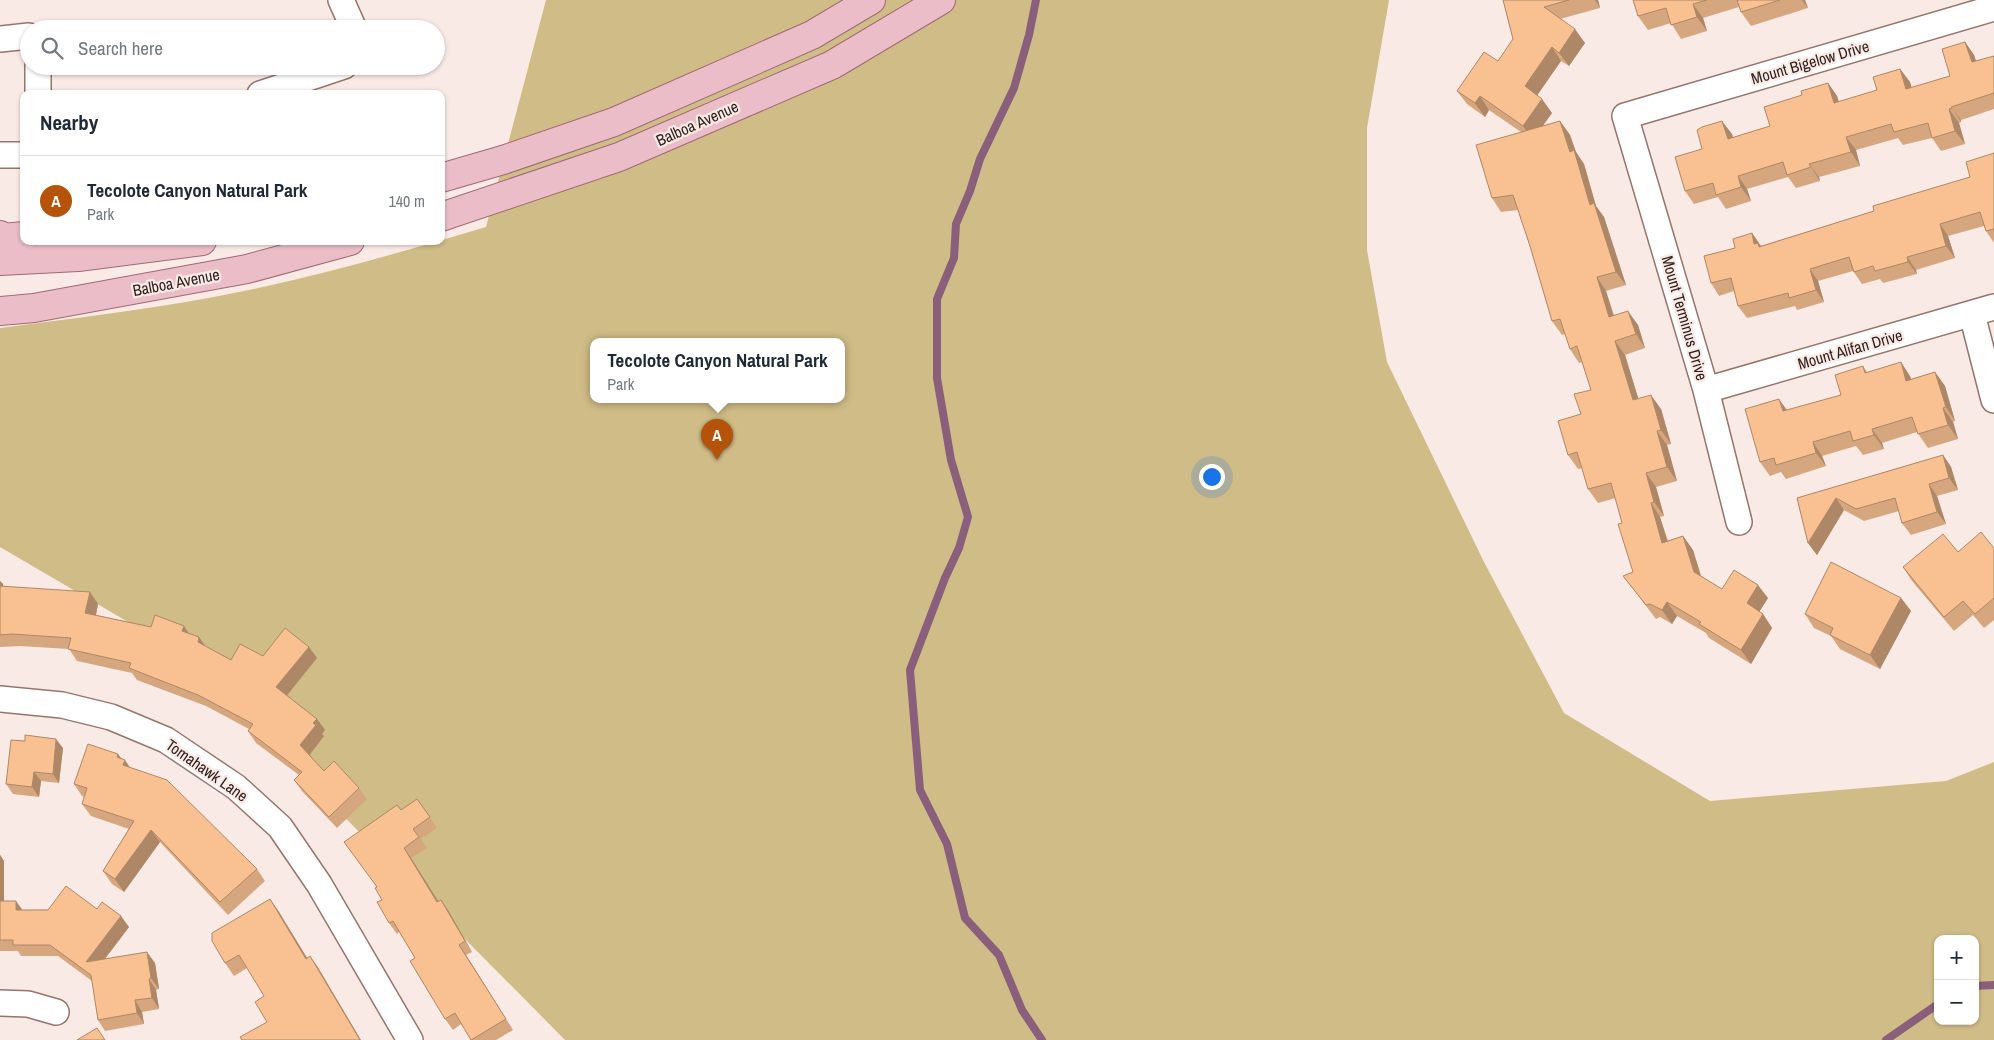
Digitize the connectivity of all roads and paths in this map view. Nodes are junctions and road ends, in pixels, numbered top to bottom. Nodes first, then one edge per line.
1 (341, 0) edge
2 (871, 0) edge
3 (941, 0) edge
4 (1994, 8) edge
5 (350, 20) edge
6 (20, 37) edge
7 (0, 39) edge
8 (38, 75) edge
9 (317, 75) edge
10 (38, 90) edge
11 (272, 90) edge
12 (1626, 116) joint
13 (0, 155) edge
14 (20, 155) edge
15 (469, 171) junction
16 (445, 174) edge
17 (445, 177) edge
18 (445, 216) edge
19 (0, 235) edge
20 (20, 236) edge
21 (171, 245) edge
22 (335, 245) edge
23 (0, 261) edge
24 (1983, 310) edge
25 (0, 311) edge
26 (1706, 390) junction
27 (1994, 400) edge
28 (1739, 522) dead end
29 (0, 699) edge
30 (0, 1003) edge
31 (56, 1012) dead end
32 (410, 1040) edge

1 - 5 street
2 - 15 main road
3 - 18 main road, Balboa Avenue
4 - 12 street, Mount Bigelow Drive
6 - 7 street
8 - 10 street
9 - 11 street
12 - 26 street, Mount Terminus Drive
13 - 14 street
15 - 16 main road
15 - 17 main road
19 - 20 main road
21 - 23 main road
22 - 25 main road, Balboa Avenue
24 - 26 street, Mount Alifan Drive
24 - 27 street
26 - 28 street, Mount Terminus Drive
29 - 32 street, Tomahawk Lane
30 - 31 street

